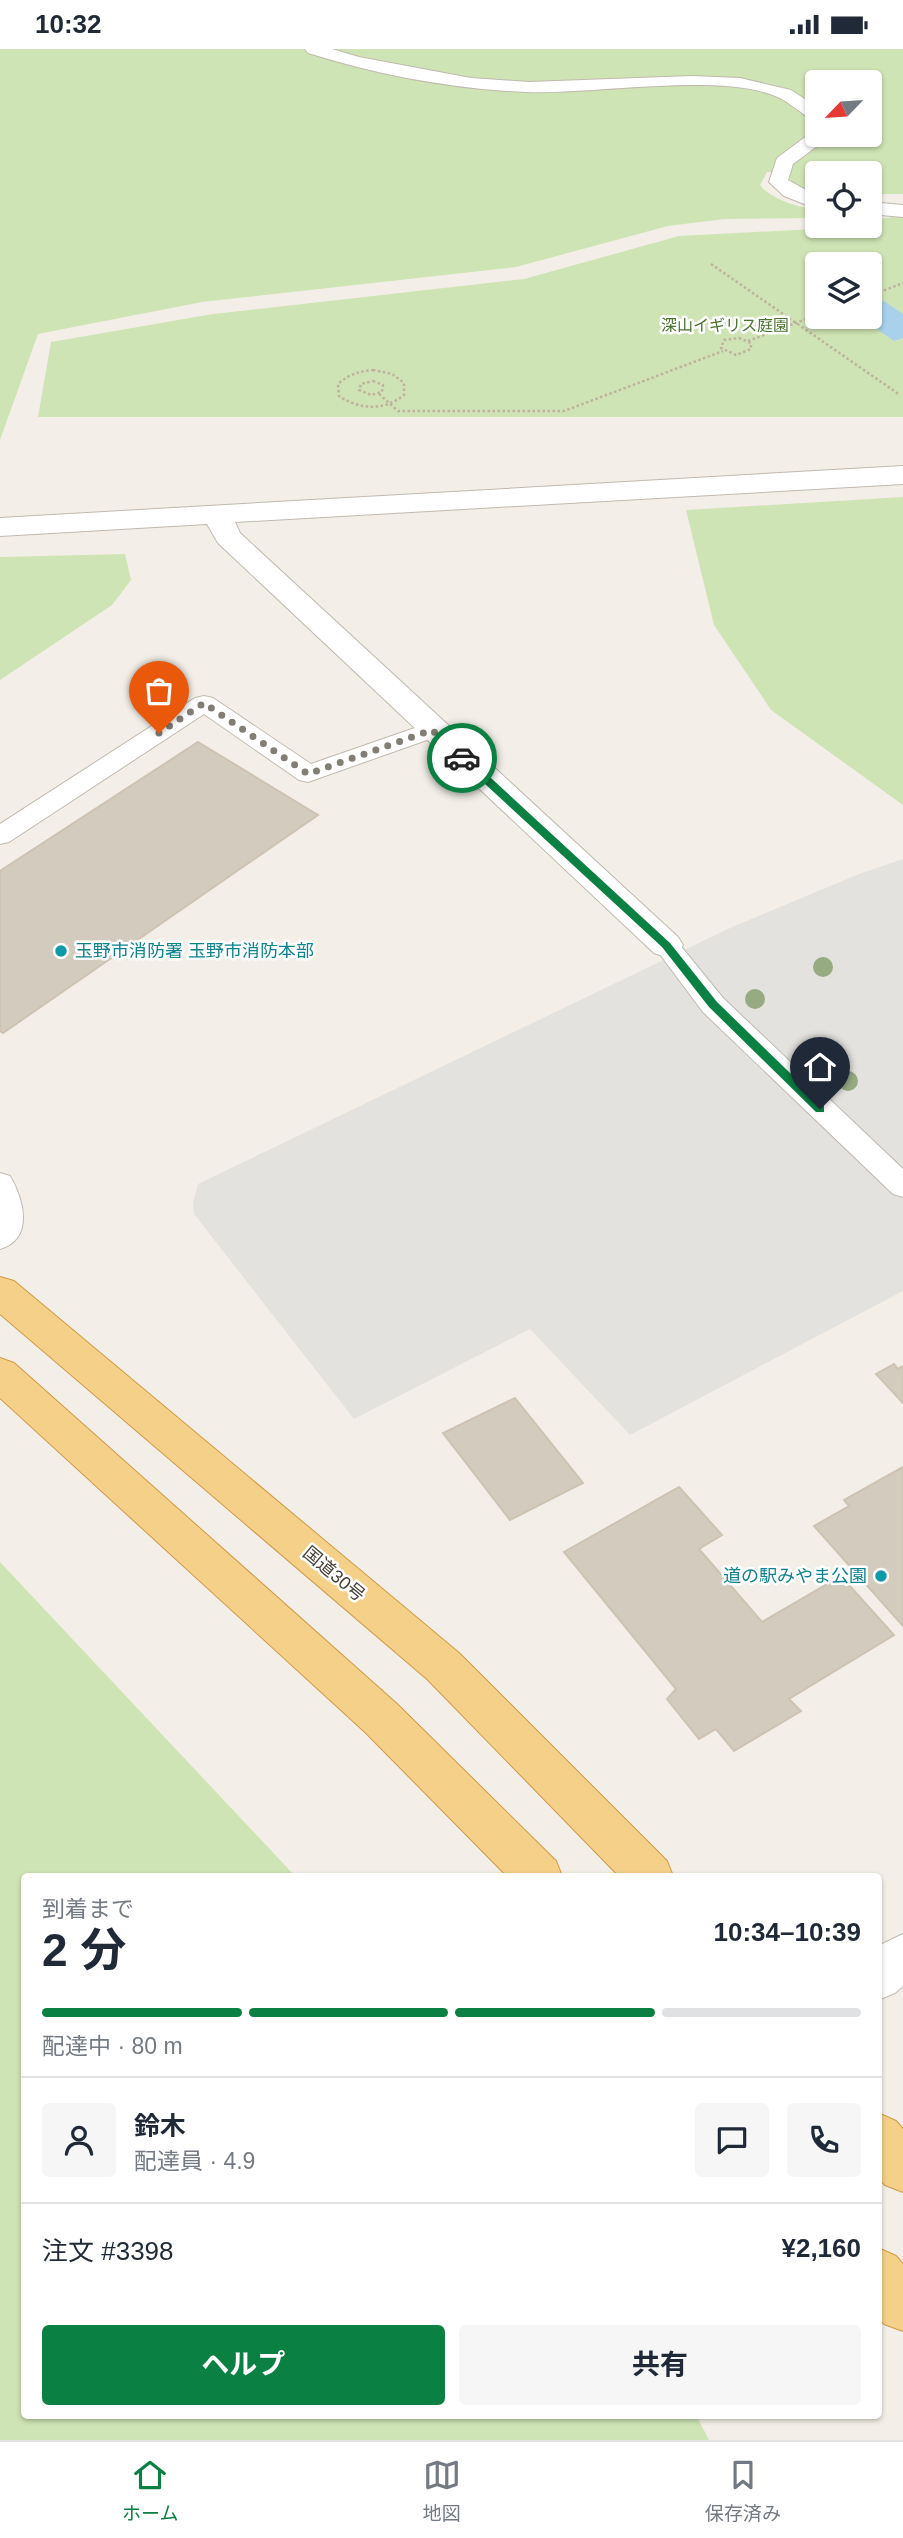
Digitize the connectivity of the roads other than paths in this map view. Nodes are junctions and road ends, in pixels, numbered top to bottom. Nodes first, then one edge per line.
1 (314, 49) edge
2 (805, 197) edge
3 (882, 209) edge
4 (903, 211) edge
5 (903, 475) edge
6 (217, 515) junction
7 (0, 527) edge
8 (432, 730) junction
9 (0, 836) edge
10 (666, 945) joint
11 (0, 1184) edge
12 (903, 1186) edge
13 (0, 1238) edge
14 (0, 1292) edge
15 (0, 1374) edge
16 (536, 1873) edge
17 (647, 1873) edge
18 (903, 1956) edge
19 (882, 1974) edge
20 (882, 2143) edge
21 (903, 2167) edge
22 (882, 2279) edge
23 (903, 2305) edge

1 - 2 lane
3 - 4 lane
5 - 6 street
6 - 7 street
6 - 8 street
8 - 9 lane
8 - 10 street
10 - 12 lane
11 - 13 lane
14 - 17 highway, 国道30号
15 - 16 highway
18 - 19 street
20 - 21 highway
22 - 23 highway

